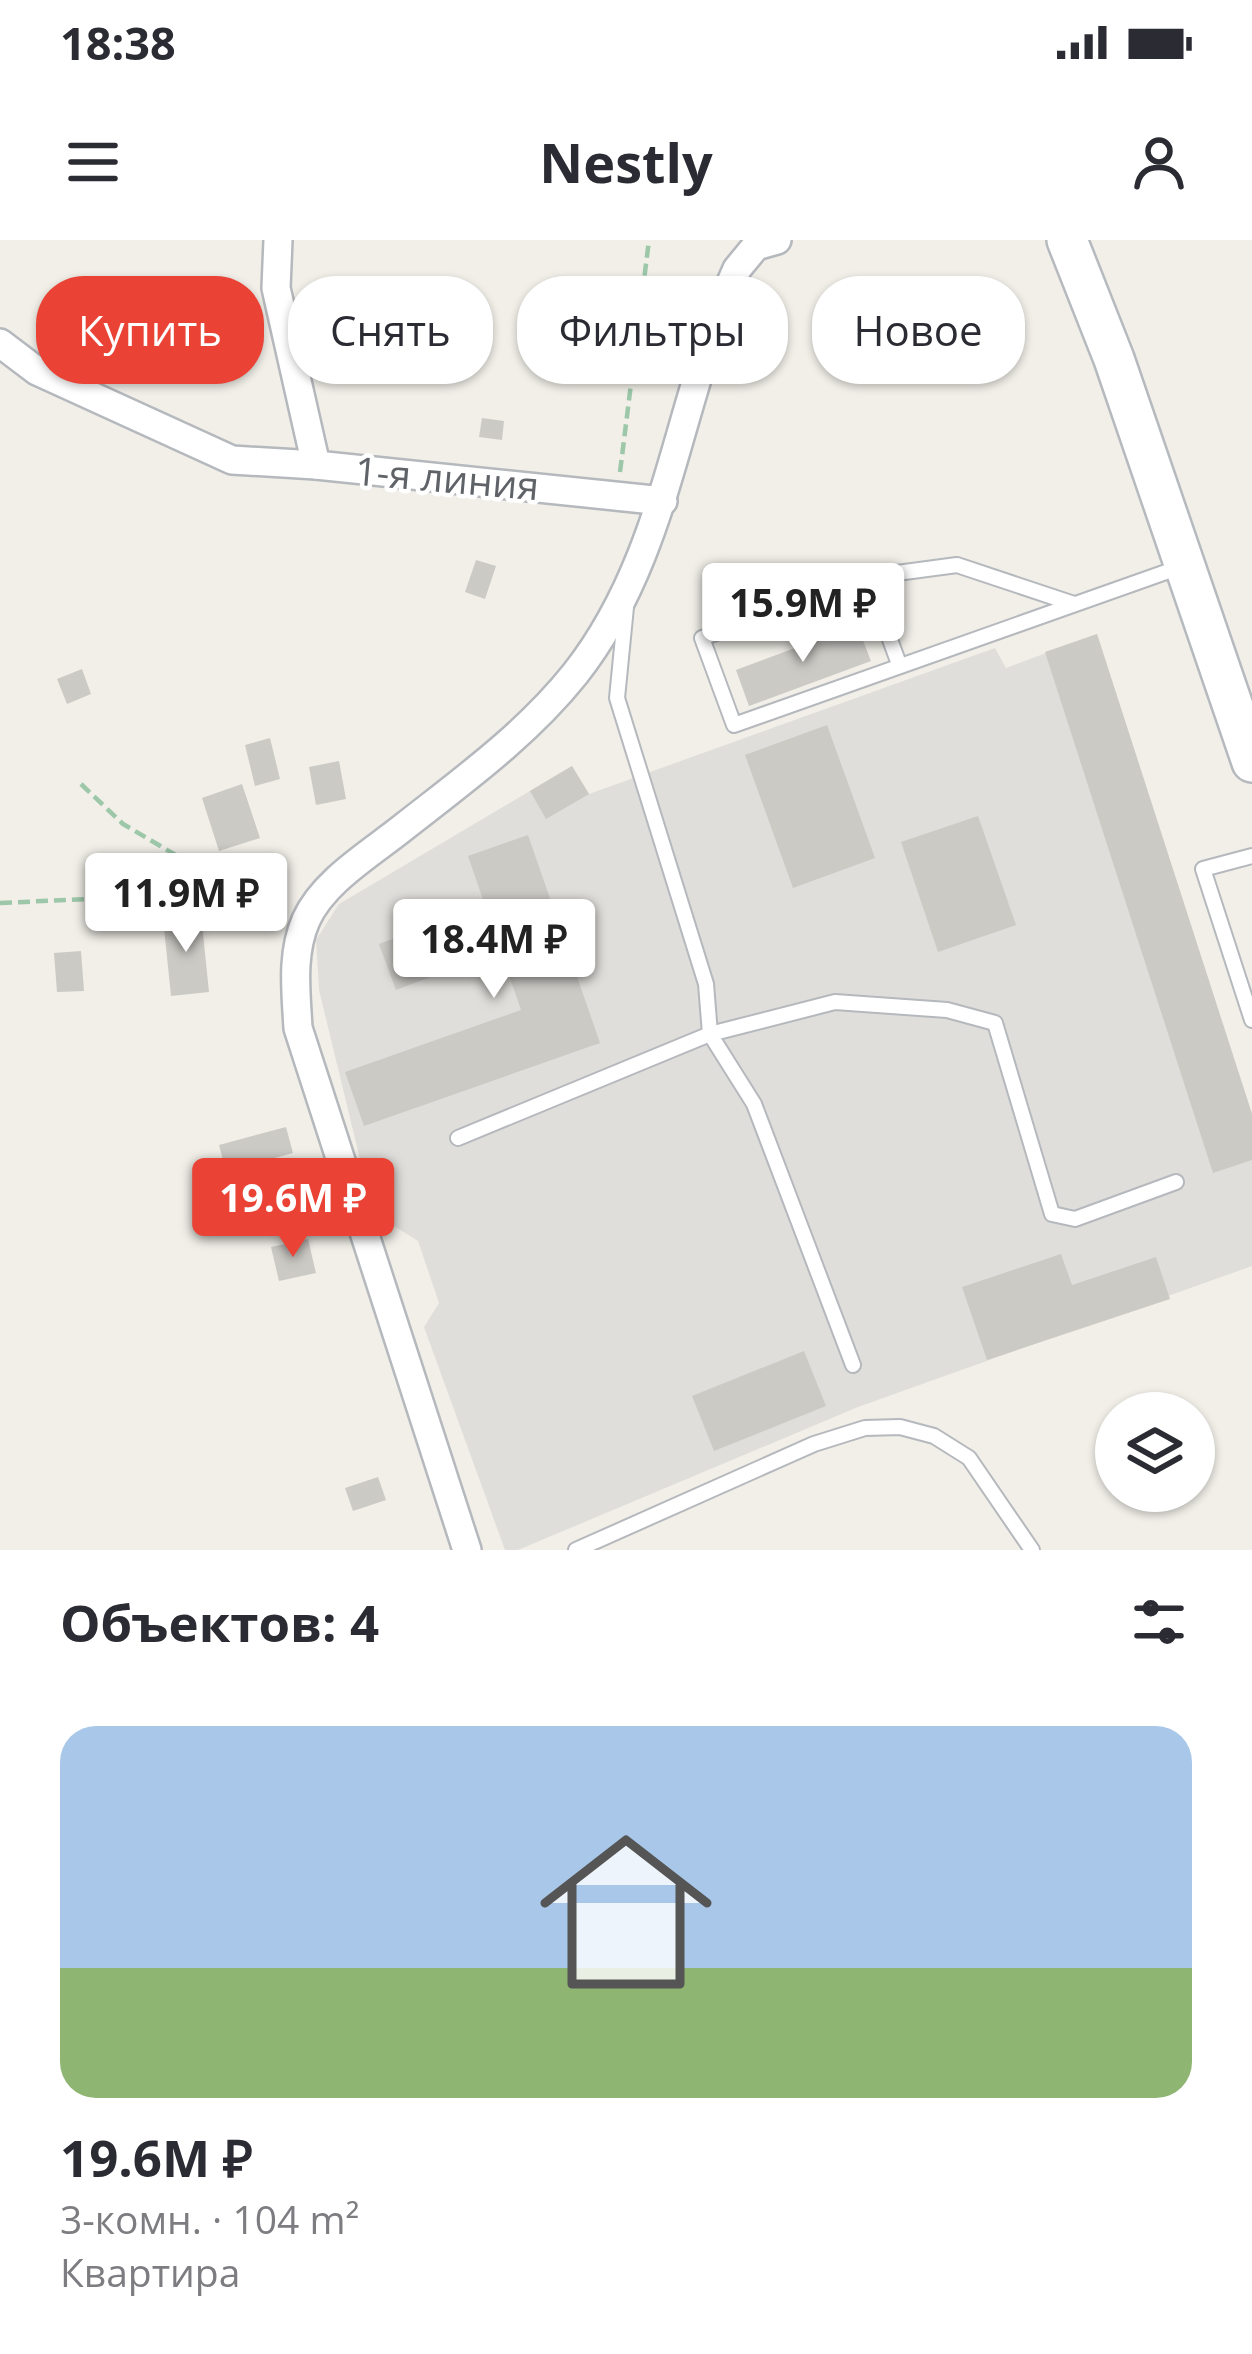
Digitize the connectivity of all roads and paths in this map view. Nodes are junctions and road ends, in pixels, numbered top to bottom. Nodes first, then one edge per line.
1 (278, 240) edge
2 (649, 240) edge
3 (777, 240) edge
4 (1067, 240) edge
5 (0, 343) edge
6 (316, 465) junction
7 (622, 493) junction
8 (663, 501) junction
9 (1185, 565) junction
10 (866, 577) junction
11 (627, 596) junction
12 (1074, 604) junction
13 (898, 664) junction
14 (1252, 762) edge
15 (81, 784) dead end
16 (1252, 856) edge
17 (0, 903) edge
18 (261, 904) junction
19 (307, 918) junction
20 (1252, 1020) edge
21 (710, 1034) junction
22 (458, 1138) dead end
23 (1176, 1182) dead end
24 (853, 1365) dead end
25 (467, 1550) edge
26 (575, 1550) edge
27 (1032, 1550) edge

1 - 6 street, 1-я линия
2 - 7 path
3 - 8 street
4 - 9 main road
5 - 6 street
6 - 7 street, 1-я линия
7 - 8 street, 1-я линия
8 - 11 street
9 - 12 lane
9 - 14 main road
10 - 12 lane
10 - 13 lane
10 - 13 lane
11 - 19 street
11 - 21 lane
12 - 13 lane
15 - 18 path
16 - 20 lane
17 - 18 path
18 - 19 path
19 - 25 street
21 - 22 lane
21 - 23 lane
21 - 24 lane
26 - 27 lane

